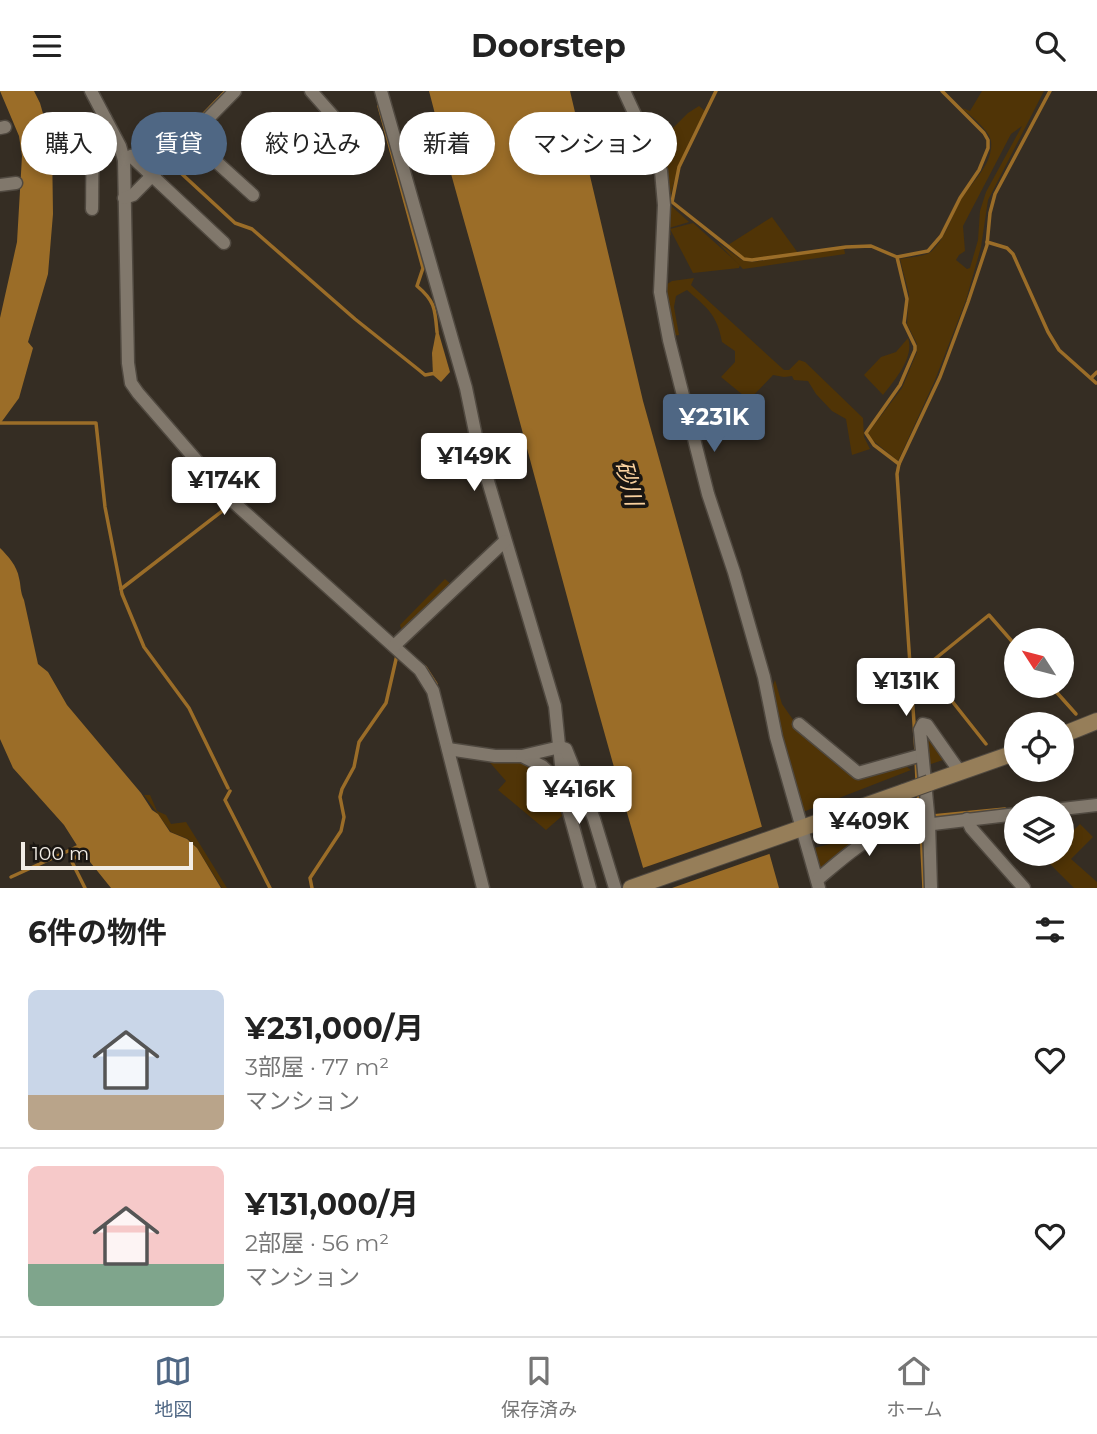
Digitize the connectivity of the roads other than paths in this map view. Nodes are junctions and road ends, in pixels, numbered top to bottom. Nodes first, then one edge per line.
1 (91, 91) edge
2 (235, 91) edge
3 (311, 91) edge
4 (381, 91) edge
5 (624, 91) edge
6 (102, 112) edge
7 (215, 112) edge
8 (330, 112) edge
9 (117, 140) edge
10 (131, 156) edge
11 (124, 160) junction
12 (227, 171) edge
13 (93, 175) edge
14 (147, 175) edge
15 (151, 175) edge
16 (16, 183) dead end
17 (0, 185) edge
18 (253, 195) dead end
19 (128, 197) junction
20 (92, 209) dead end
21 (224, 243) dead end
22 (505, 541) junction
23 (396, 643) junction
24 (1097, 721) edge
25 (799, 724) dead end
26 (1074, 730) edge
27 (560, 747) junction
28 (448, 749) junction
29 (522, 755) junction
30 (918, 757) junction
31 (1004, 757) edge
32 (960, 772) junction
33 (564, 794) junction
34 (1097, 805) edge
35 (1074, 808) edge
36 (1004, 815) edge
37 (967, 819) junction
38 (925, 821) junction
39 (800, 828) junction
40 (818, 884) edge
41 (483, 888) edge
42 (590, 888) edge
43 (615, 888) edge
44 (631, 888) edge
45 (931, 888) edge
46 (1024, 888) edge

1 - 6 street
2 - 7 street
3 - 8 street
4 - 22 street
5 - 39 street
9 - 11 street
10 - 11 street
11 - 19 street
12 - 18 street
13 - 20 street
14 - 19 street
15 - 21 street
16 - 17 street
19 - 23 street
22 - 23 street
22 - 27 street
23 - 28 street
24 - 26 street
25 - 30 street
27 - 29 street
27 - 33 street
27 - 43 street
28 - 29 street
28 - 41 street
29 - 33 street
30 - 32 street
30 - 38 street
31 - 32 street
32 - 39 street, bridge
33 - 42 street
34 - 35 street
36 - 37 street
37 - 38 street
37 - 46 street
38 - 40 street
38 - 45 street
39 - 40 street
39 - 44 street

